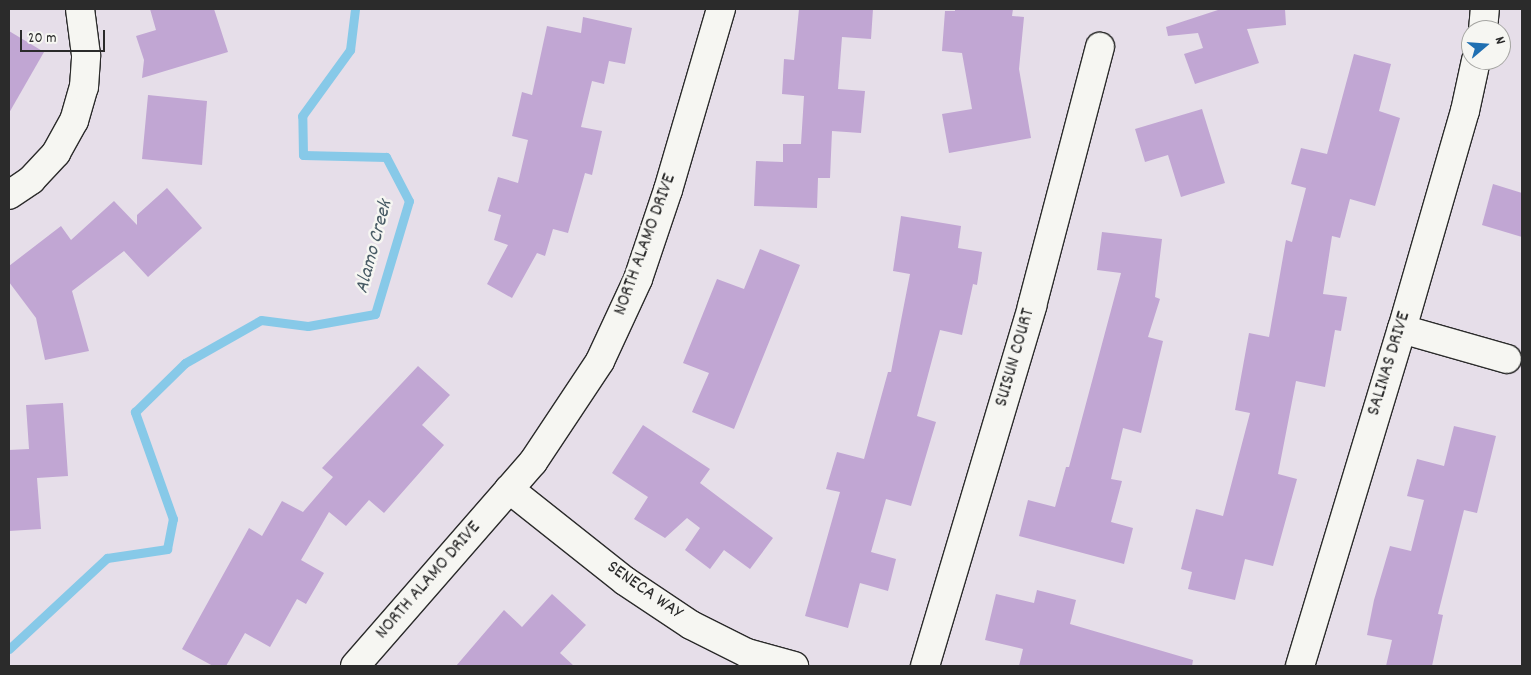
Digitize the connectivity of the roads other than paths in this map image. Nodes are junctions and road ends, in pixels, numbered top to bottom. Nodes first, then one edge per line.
1 (80, 9) edge
2 (720, 9) edge
3 (1100, 47) dead end
4 (1474, 70) edge
5 (9, 195) edge
6 (1402, 329) junction
7 (1507, 359) dead end
8 (509, 489) junction
9 (355, 666) edge
10 (794, 666) edge
11 (925, 666) edge
12 (1300, 666) edge

1 - 5 street
2 - 8 street, NORTH ALAMO DRIVE
3 - 11 street, SUISUN COURT
4 - 6 street, SALINAS DRIVE
6 - 7 street
6 - 12 street, SALINAS DRIVE
8 - 9 street, NORTH ALAMO DRIVE
8 - 10 street, SENECA WAY

